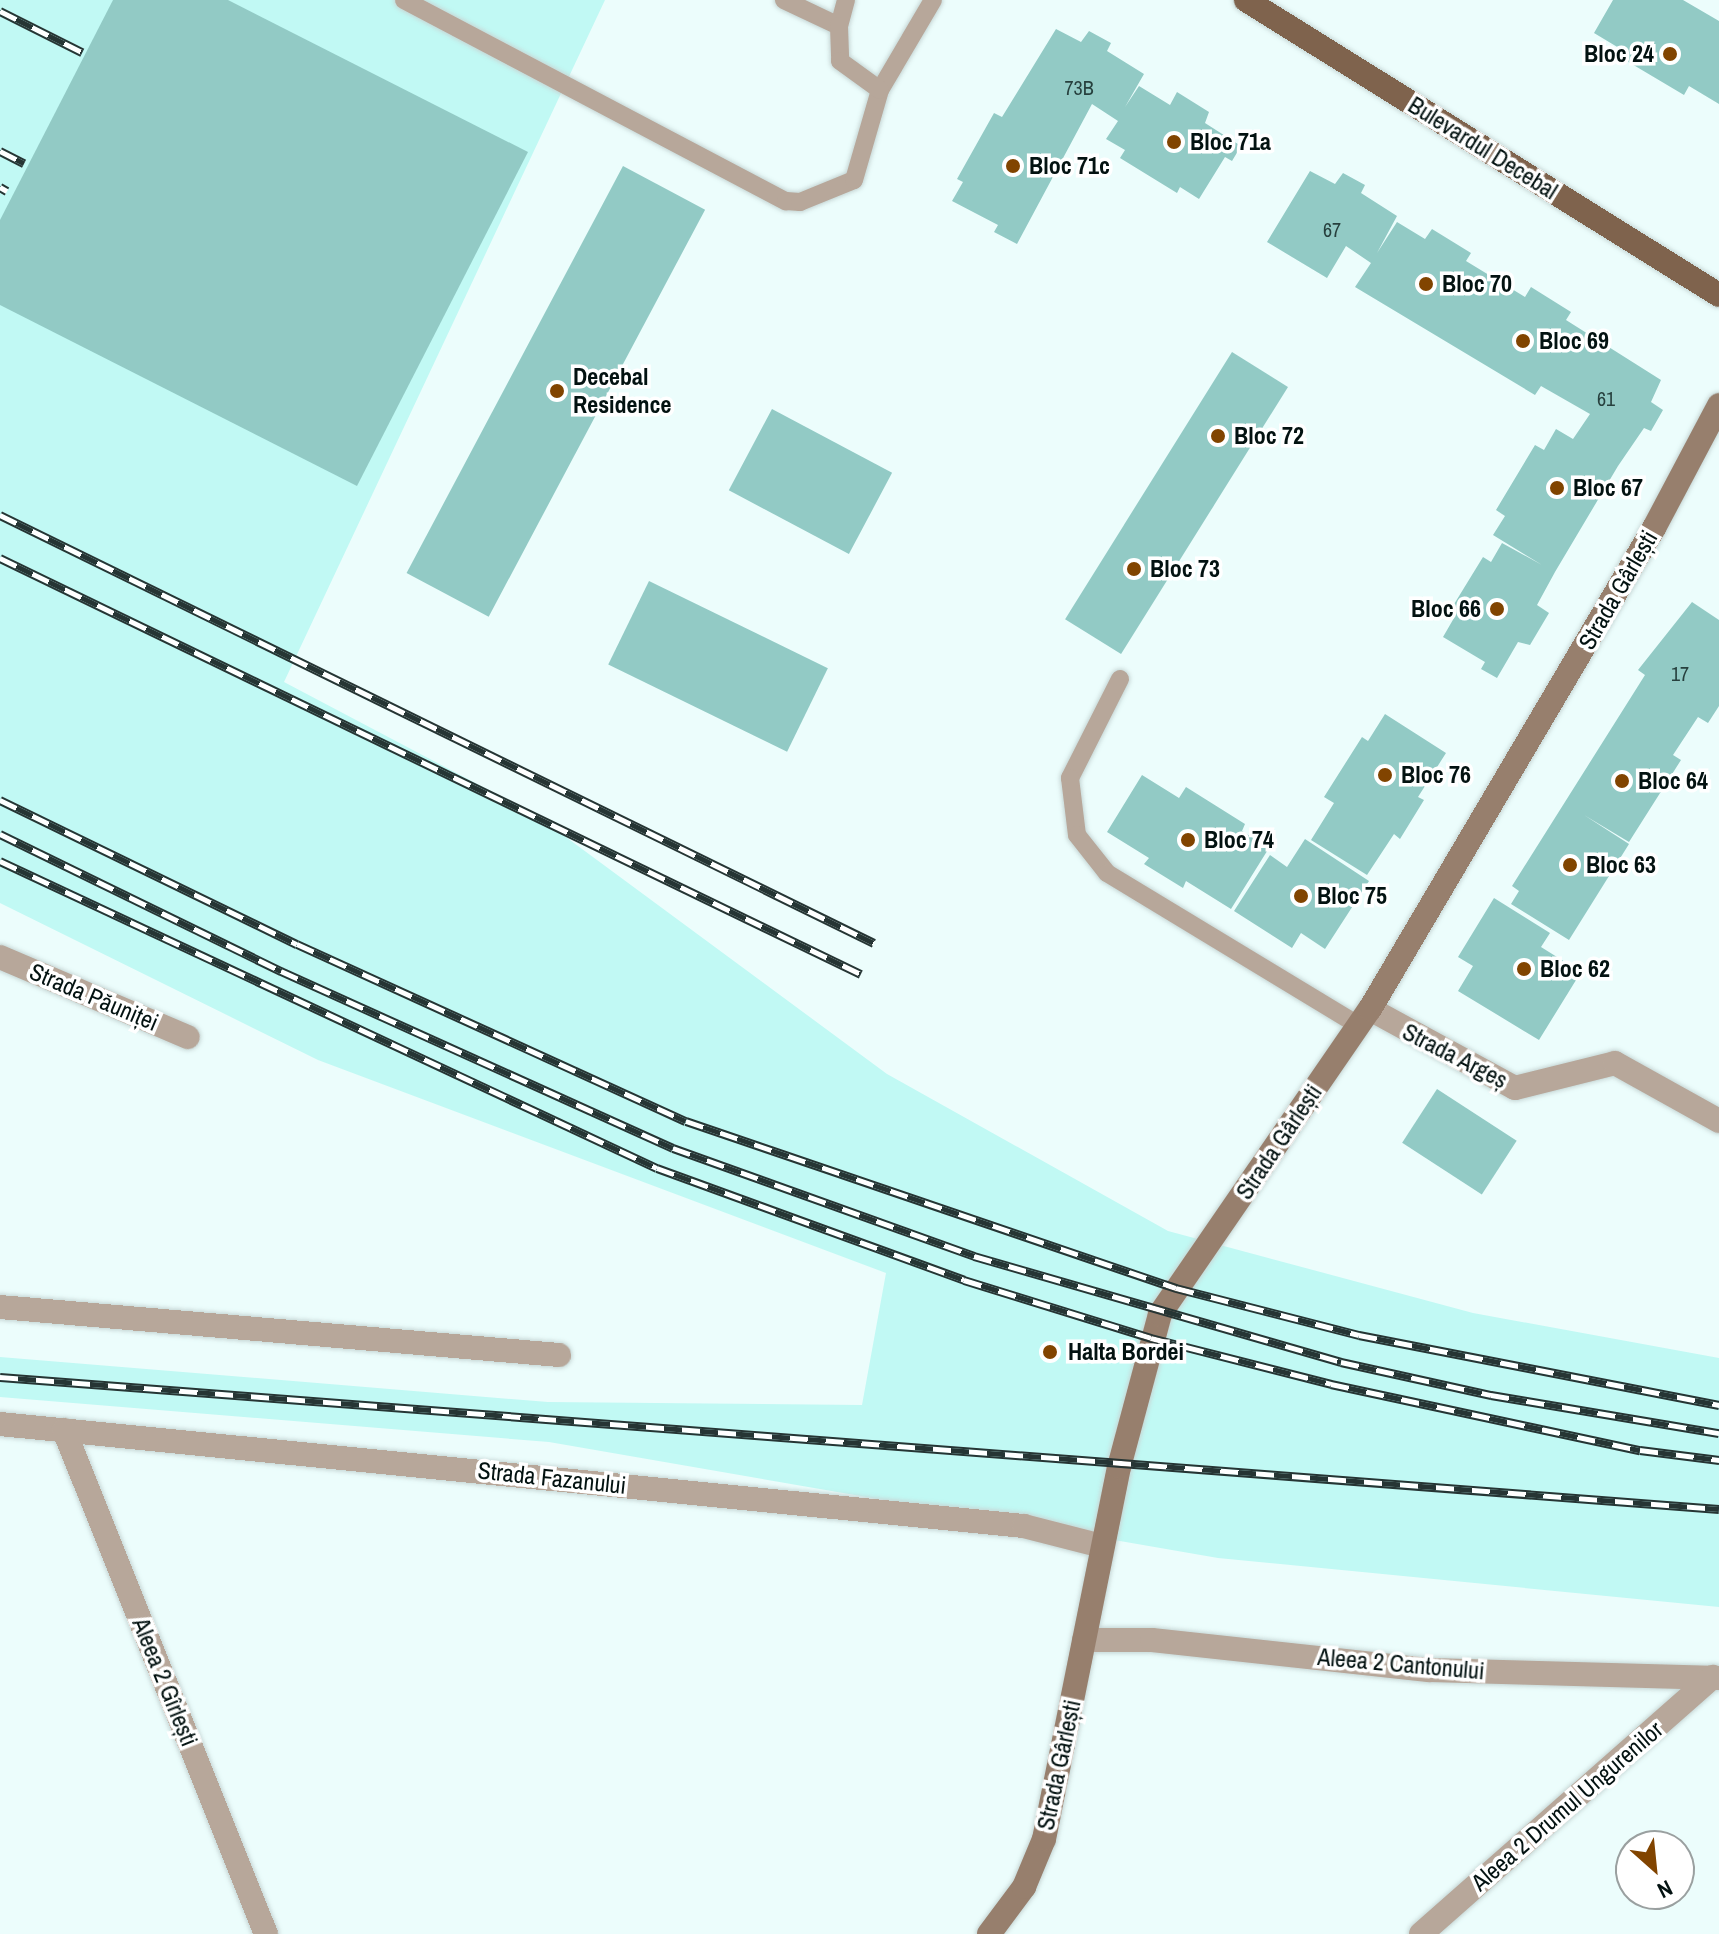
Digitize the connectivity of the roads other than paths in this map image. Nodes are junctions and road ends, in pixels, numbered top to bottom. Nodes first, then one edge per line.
1 (404, 0) edge
2 (784, 0) edge
3 (846, 0) edge
4 (933, 0) edge
5 (1246, 0) edge
6 (839, 26) junction
7 (880, 90) junction
8 (1719, 295) edge
9 (1719, 405) edge
10 (1120, 679) dead end
11 (0, 957) edge
12 (1364, 1017) junction
13 (188, 1037) dead end
14 (1719, 1121) edge
15 (0, 1307) edge
16 (559, 1355) dead end
17 (0, 1424) edge
18 (64, 1430) junction
19 (1102, 1546) junction
20 (1084, 1640) junction
21 (1716, 1678) edge
22 (266, 1934) edge
23 (989, 1934) edge
24 (1421, 1934) edge

1 - 7 lane
2 - 6 lane
3 - 6 lane
4 - 7 lane
5 - 8 main road, Bulevardul Decebal
6 - 7 lane
9 - 12 street, Strada Gârlești
10 - 12 lane
11 - 13 street, Strada Păuniței
12 - 14 street, Strada Argeș
12 - 19 street, Strada Gârlești
15 - 16 street
17 - 18 street, Strada Fazanului
18 - 19 street, Strada Fazanului
18 - 22 street, Aleea 2 Gîrlești
19 - 20 street, Strada Gârlești
20 - 21 street, Aleea 2 Cantonului
20 - 23 street, Strada Gârlești
21 - 24 street, Aleea 2 Drumul Ungurenilor

